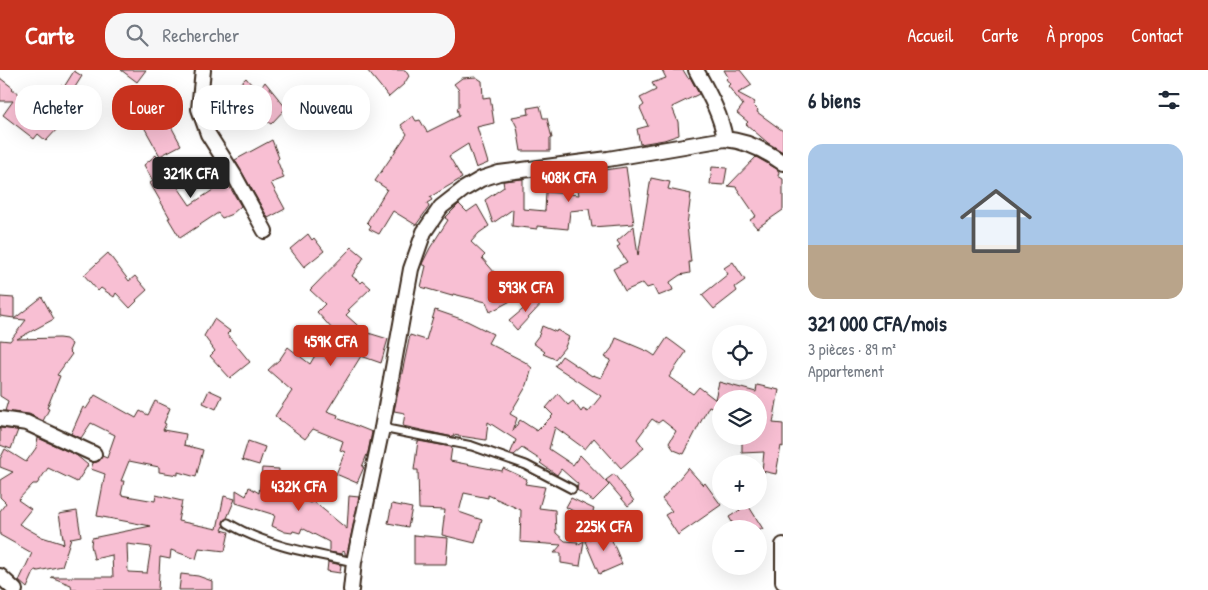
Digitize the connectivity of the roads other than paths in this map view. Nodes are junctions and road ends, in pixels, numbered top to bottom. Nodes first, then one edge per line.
1 (203, 70) edge
2 (696, 70) edge
3 (725, 139) junction
4 (783, 163) edge
5 (265, 231) dead end
6 (0, 419) edge
7 (382, 428) junction
8 (94, 454) dead end
9 (572, 489) dead end
10 (228, 523) dead end
11 (783, 545) edge
12 (354, 562) junction
13 (0, 576) edge
14 (783, 582) edge
15 (15, 590) edge
16 (351, 590) edge

1 - 5 street
2 - 3 street
3 - 4 street
3 - 7 street
6 - 8 street
7 - 9 lane
7 - 12 street
10 - 12 lane
11 - 14 street
12 - 16 street
13 - 15 street

